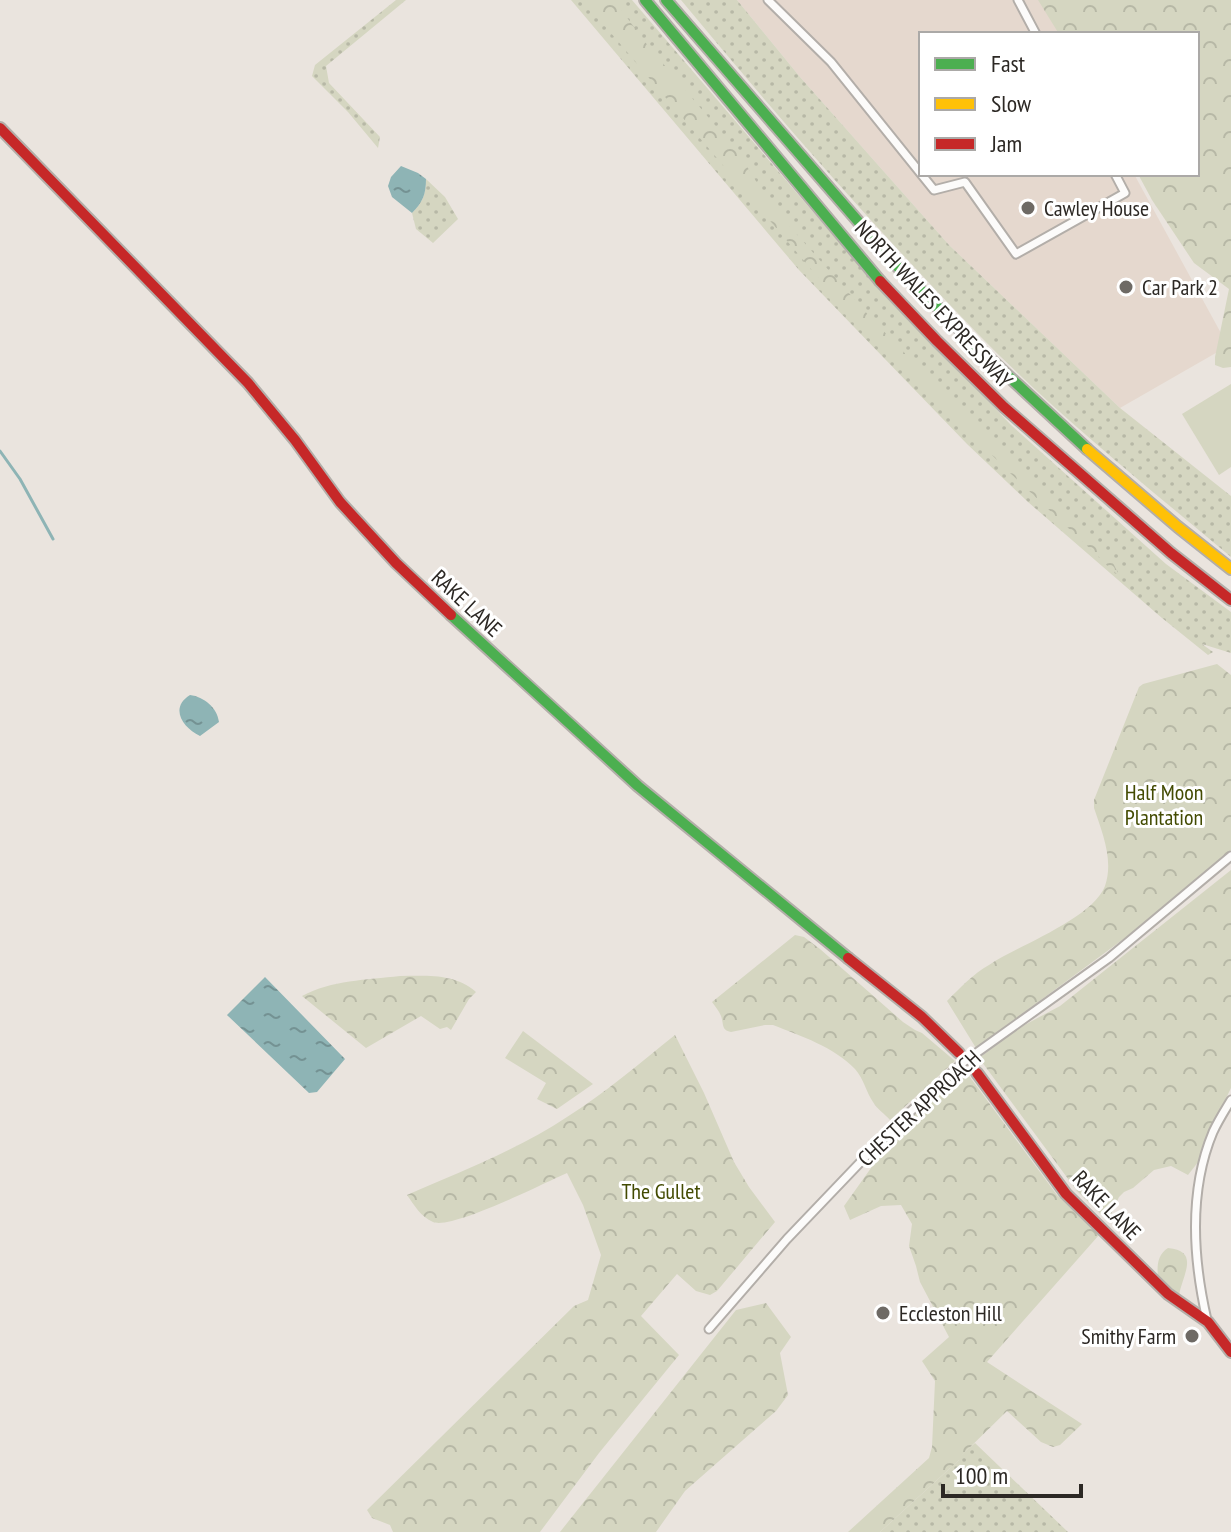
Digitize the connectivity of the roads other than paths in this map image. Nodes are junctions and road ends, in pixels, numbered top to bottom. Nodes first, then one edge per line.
1 (645, 0) edge
2 (666, 0) edge
3 (768, 0) edge
4 (1018, 0) edge
5 (1035, 32) edge
6 (0, 128) edge
7 (919, 171) edge
8 (923, 176) edge
9 (1116, 176) edge
10 (1231, 569) edge
11 (1231, 600) edge
12 (1231, 856) edge
13 (1231, 863) edge
14 (1219, 866) junction
15 (959, 1053) dead end
16 (977, 1073) dead end
17 (1231, 1100) edge
18 (1208, 1322) junction
19 (709, 1329) dead end
20 (1229, 1349) edge

1 - 11 main road, NORTH WALES EXPRESSWAY
2 - 10 main road, NORTH WALES EXPRESSWAY
3 - 7 street
4 - 5 street
6 - 15 main road, RAKE LANE
8 - 9 street
12 - 14 street, CHESTER APPROACH
13 - 14 street
14 - 19 street, CHESTER APPROACH
16 - 18 main road, RAKE LANE
17 - 18 street
18 - 20 main road, RAKE LANE

